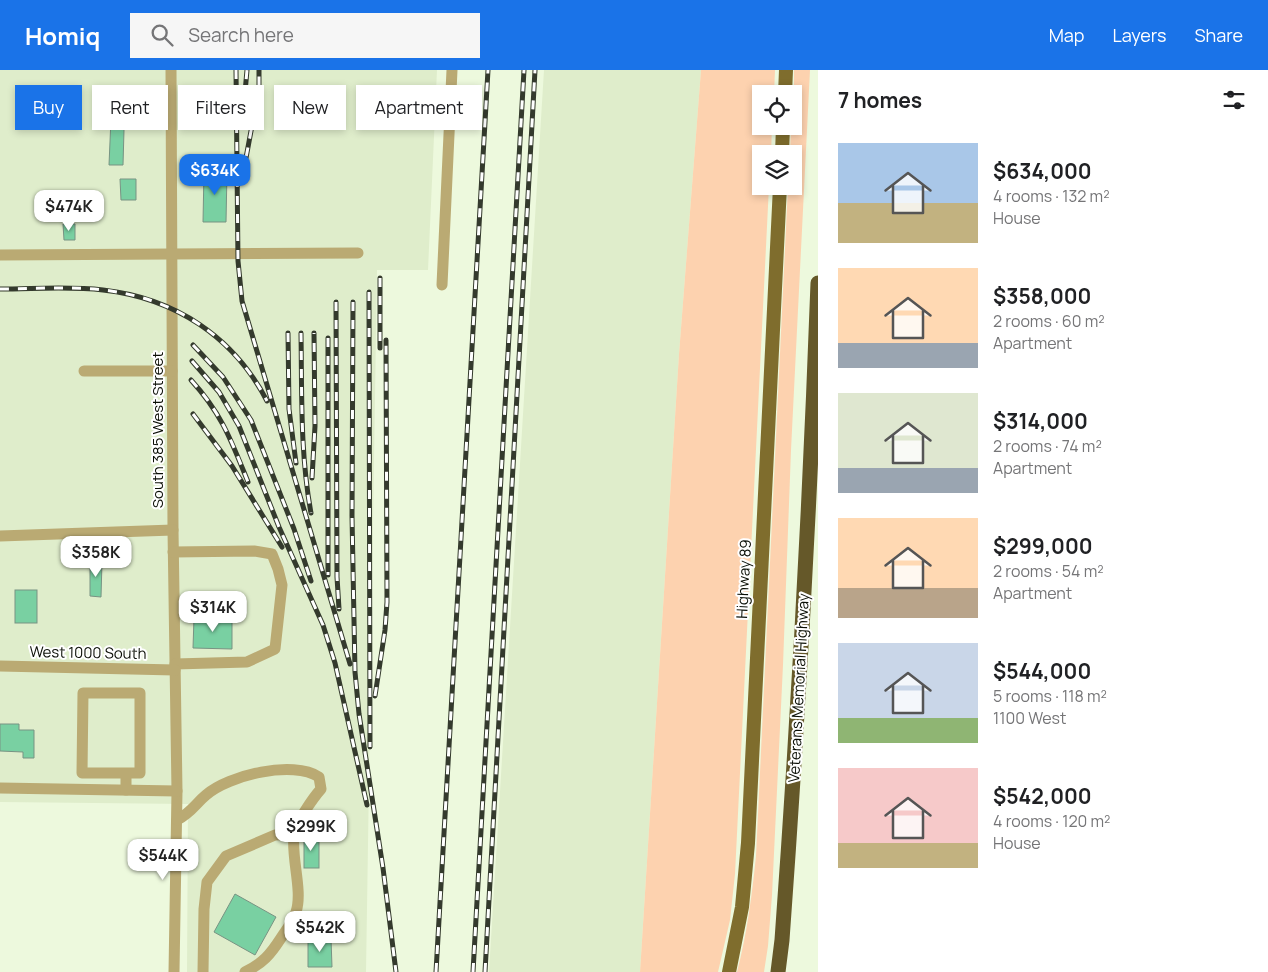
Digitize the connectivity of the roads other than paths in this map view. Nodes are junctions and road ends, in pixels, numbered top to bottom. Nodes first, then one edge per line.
1 (171, 70) edge
2 (452, 70) edge
3 (786, 70) edge
4 (785, 85) edge
5 (780, 195) edge
6 (358, 253) dead end
7 (172, 254) junction
8 (0, 255) edge
9 (818, 283) edge
10 (442, 285) dead end
11 (84, 371) dead end
12 (172, 371) junction
13 (173, 530) junction
14 (0, 536) edge
15 (174, 552) junction
16 (0, 666) edge
17 (175, 667) junction
18 (126, 773) junction
19 (0, 788) edge
20 (126, 790) junction
21 (177, 791) junction
22 (177, 820) junction
23 (294, 834) junction
24 (174, 972) edge
25 (203, 972) edge
26 (245, 972) edge
27 (729, 972) edge
28 (778, 972) edge

1 - 7 street, South 385 West Street
2 - 10 street
3 - 4 main road
5 - 27 main road, Highway 89
6 - 7 street
7 - 8 street
7 - 12 street, South 385 West Street
9 - 28 highway, Veterans Memorial Highway
11 - 12 street
12 - 13 street, South 385 West Street
13 - 14 street
13 - 15 street, South 385 West Street
15 - 17 street, South 385 West Street
15 - 17 street, West 1000 South
16 - 17 street, West 1000 South
17 - 21 street, South 385 West Street
18 - 18 street
18 - 20 street
19 - 20 street
20 - 21 street
21 - 22 street, South 385 West Street
22 - 23 street
22 - 24 street, South 385 West Street
23 - 25 street
23 - 26 street

